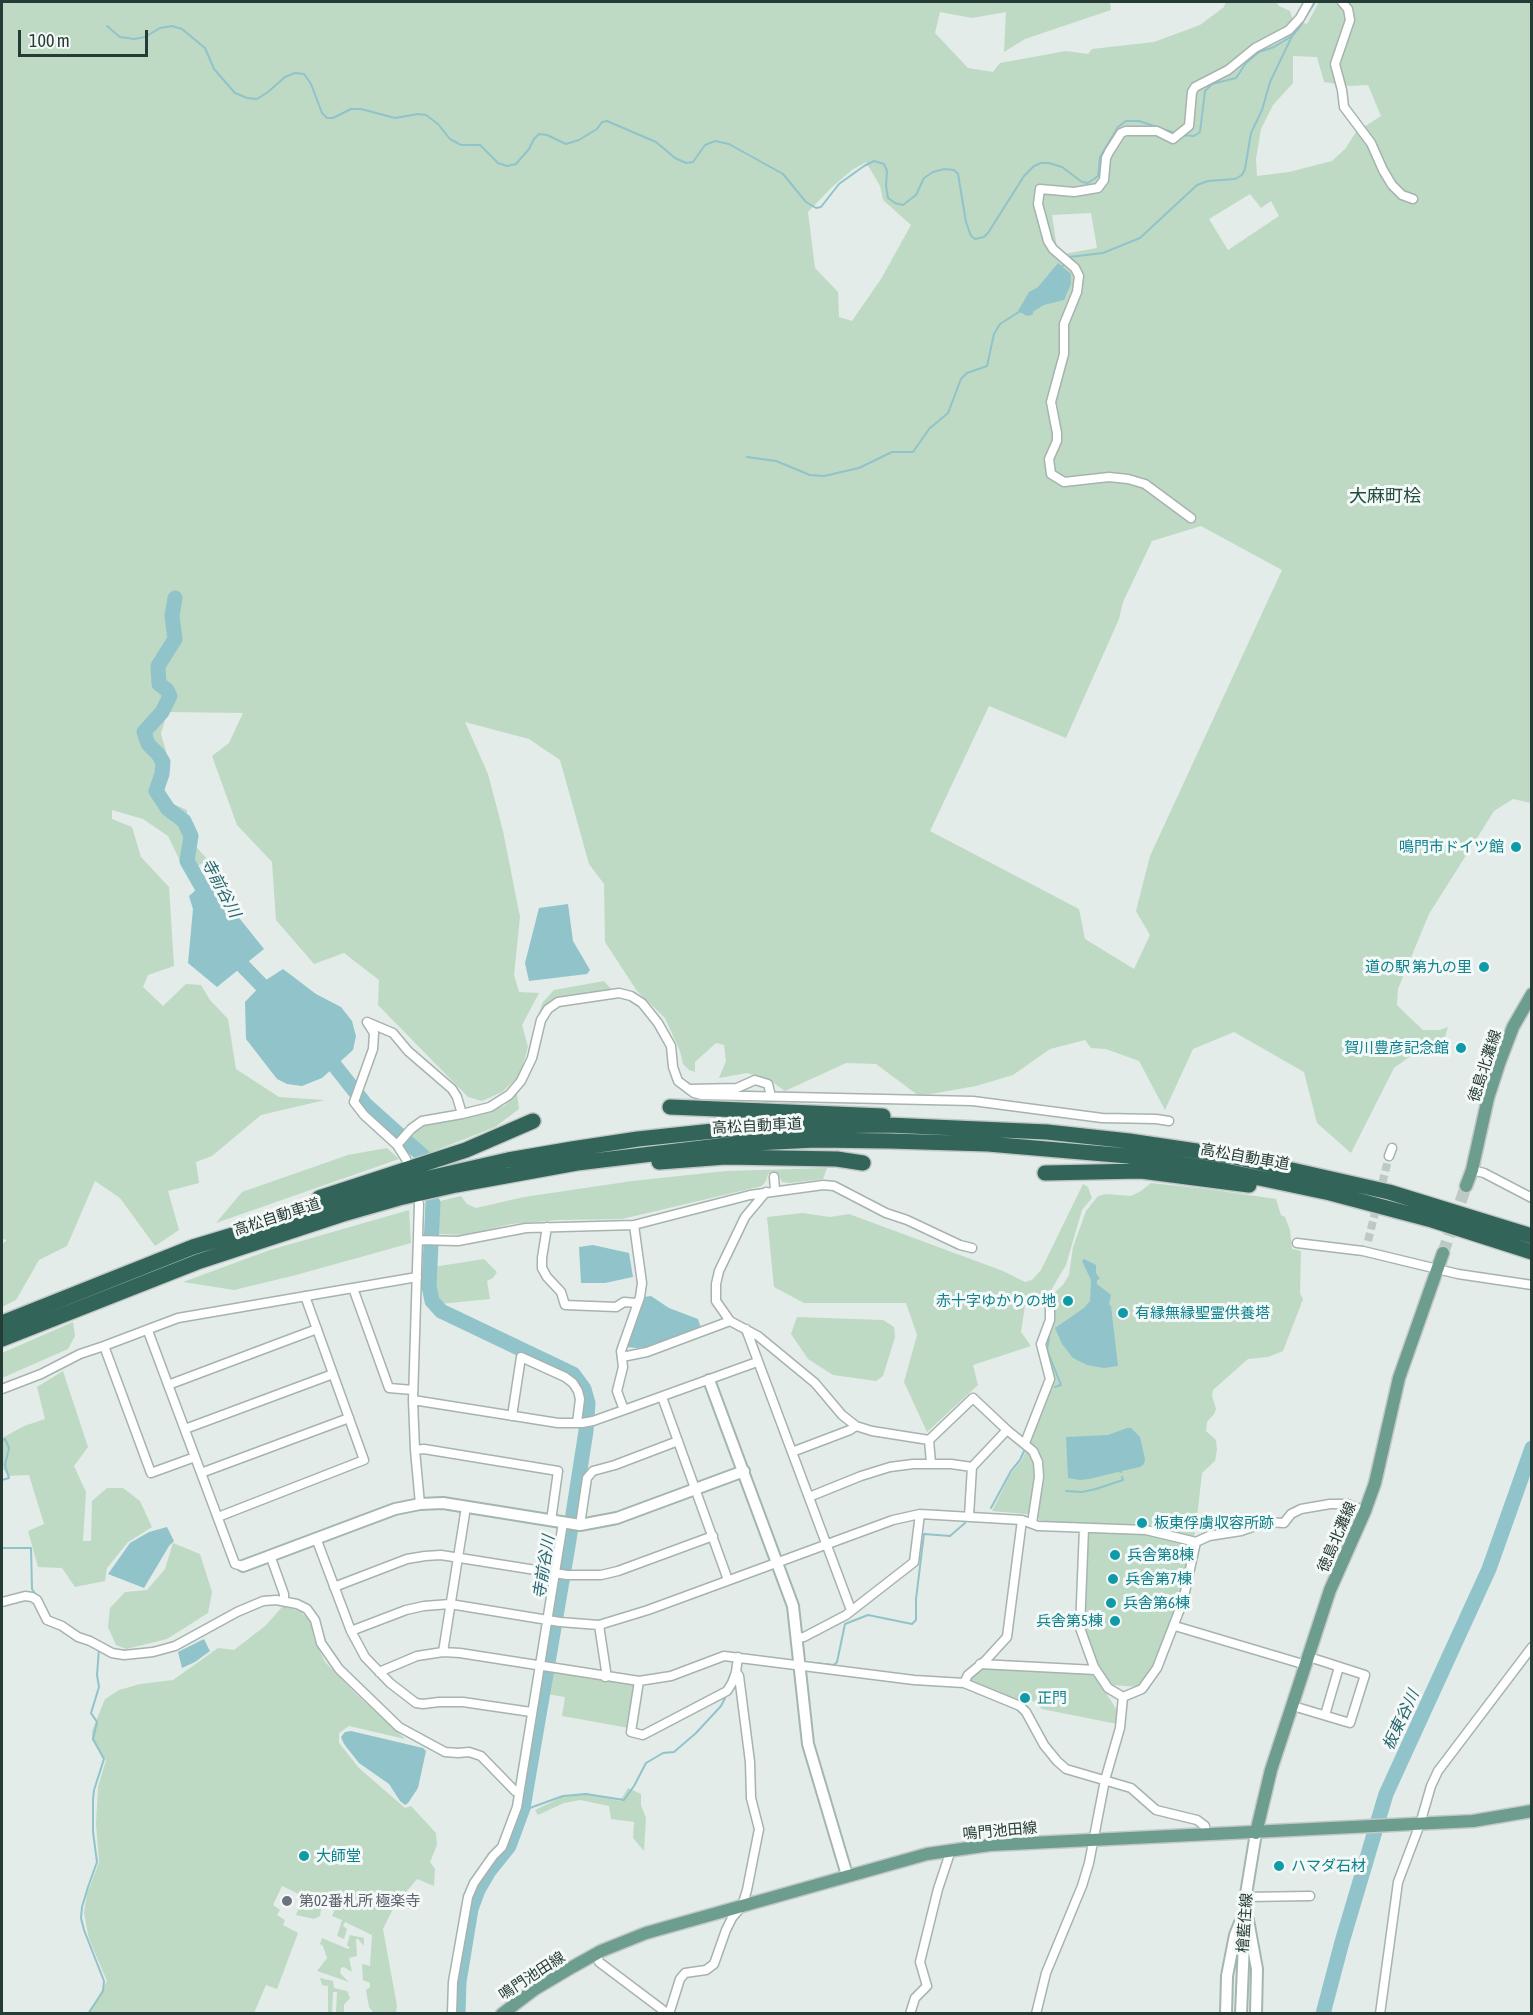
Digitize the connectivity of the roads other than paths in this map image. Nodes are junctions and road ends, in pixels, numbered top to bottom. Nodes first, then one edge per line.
1 (1309, 2) edge
2 (1342, 2) edge
3 (1413, 198) dead end
4 (1191, 518) dead end
5 (1532, 994) edge
6 (687, 1089) junction
7 (770, 1092) dead end
8 (670, 1107) dead end
9 (462, 1113) junction
10 (533, 1121) dead end
11 (1169, 1121) dead end
12 (988, 1129) junction
13 (400, 1141) junction
14 (406, 1159) dead end
15 (576, 1163) junction
16 (862, 1164) dead end
17 (1472, 1170) junction
18 (1045, 1173) dead end
19 (774, 1177) dead end
20 (1466, 1186) tunnel mouth
21 (771, 1191) junction
22 (1532, 1198) edge
23 (419, 1204) dead end
24 (1386, 1206) junction
25 (634, 1225) junction
26 (548, 1227) junction
27 (1532, 1236) edge
28 (1512, 1237) junction
29 (426, 1240) junction
30 (1368, 1241) tunnel mouth
31 (1297, 1243) dead end
32 (193, 1247) junction
33 (972, 1248) dead end
34 (1365, 1251) junction
35 (1532, 1252) edge
36 (1443, 1253) tunnel mouth
37 (1437, 1269) junction
38 (417, 1277) junction
39 (1532, 1285) edge
40 (353, 1288) junction
41 (305, 1296) junction
42 (1050, 1301) dead end
43 (637, 1303) junction
44 (730, 1322) junction
45 (2, 1323) edge
46 (317, 1329) junction
47 (746, 1329) junction
48 (148, 1330) junction
49 (2, 1339) edge
50 (104, 1346) junction
51 (621, 1357) junction
52 (757, 1362) junction
53 (333, 1374) junction
54 (709, 1380) junction
55 (168, 1385) junction
56 (2, 1389) edge
57 (413, 1390) junction
58 (662, 1397) junction
59 (413, 1400) junction
60 (624, 1410) junction
61 (512, 1416) junction
62 (349, 1418) junction
63 (580, 1423) junction
64 (856, 1426) junction
65 (185, 1429) junction
66 (1007, 1430) junction
67 (929, 1440) junction
68 (678, 1441) junction
69 (1025, 1443) junction
70 (415, 1450) junction
71 (792, 1452) junction
72 (195, 1457) junction
73 (931, 1463) junction
74 (972, 1467) junction
75 (744, 1471) junction
76 (201, 1473) junction
77 (696, 1488) junction
78 (809, 1497) junction
79 (420, 1504) junction
80 (466, 1507) junction
81 (1365, 1511) junction
82 (920, 1514) junction
83 (969, 1516) junction
84 (218, 1517) junction
85 (551, 1521) junction
86 (1022, 1521) junction
87 (1032, 1523) junction
88 (571, 1524) junction
89 (1084, 1528) junction
90 (712, 1536) junction
91 (316, 1538) junction
92 (1196, 1542) junction
93 (827, 1544) junction
94 (270, 1555) junction
95 (458, 1558) junction
96 (778, 1562) junction
97 (243, 1566) joint
98 (561, 1574) junction
99 (728, 1580) junction
100 (334, 1587) junction
101 (284, 1600) junction
102 (2, 1602) edge
103 (450, 1605) junction
104 (851, 1610) junction
105 (553, 1621) junction
106 (599, 1625) junction
107 (1175, 1626) junction
108 (351, 1631) junction
109 (797, 1638) junction
110 (1532, 1647) edge
111 (443, 1652) junction
112 (738, 1657) junction
113 (1307, 1661) junction
114 (980, 1664) junction
115 (800, 1665) junction
116 (545, 1667) junction
117 (1339, 1667) junction
118 (1096, 1670) junction
119 (379, 1672) junction
120 (736, 1672) junction
121 (605, 1677) junction
122 (639, 1681) junction
123 (964, 1683) junction
124 (1124, 1697) junction
125 (1293, 1706) junction
126 (531, 1712) junction
127 (1325, 1715) junction
128 (1105, 1780) junction
129 (519, 1793) junction
130 (1532, 1811) edge
131 (1416, 1824) junction
132 (1256, 1833) junction
133 (1206, 1835) junction
134 (1092, 1839) junction
135 (951, 1850) junction
136 (847, 1875) junction
137 (1310, 1896) dead end
138 (1246, 1903) junction
139 (742, 1906) junction
140 (597, 1954) junction
141 (452, 2013) edge
142 (502, 2013) edge
143 (669, 2013) edge
144 (910, 2013) edge
145 (1036, 2013) edge
146 (1226, 2013) edge
147 (1241, 2013) edge
148 (1256, 2013) edge
149 (1380, 2013) edge

1 - 4 street
2 - 3 street
5 - 17 main road, 徳島北灘線
6 - 7 street
6 - 9 street
6 - 11 street
8 - 12 highway
9 - 13 street
9 - 13 street
10 - 32 highway
12 - 28 highway, 高松自動車道
12 - 32 highway, 高松自動車道
13 - 14 street
15 - 16 highway
15 - 24 highway, 高松自動車道
15 - 49 highway, 高松自動車道
17 - 20 main road, 徳島北灘線
17 - 22 street
18 - 24 highway
19 - 21 street
21 - 25 street
21 - 33 street
21 - 44 street
23 - 29 street
24 - 28 highway, 高松自動車道
25 - 26 street
25 - 43 street
26 - 29 street
26 - 43 street
27 - 28 highway, 高松自動車道
28 - 35 highway, 高松自動車道
29 - 38 street
30 - 34 street
31 - 34 street
32 - 45 highway, 高松自動車道
34 - 37 street
36 - 37 main road, 徳島北灘線
37 - 39 street
37 - 81 main road, 徳島北灘線
38 - 40 street
38 - 57 street
40 - 41 street
40 - 57 street
41 - 46 street
41 - 48 street
42 - 69 street
43 - 51 street
44 - 47 street
44 - 51 street
46 - 53 street
46 - 55 street
47 - 52 street
47 - 64 street
48 - 50 street
48 - 55 street
50 - 56 street
50 - 72 street
51 - 60 street
52 - 54 street
52 - 71 street
53 - 62 street
53 - 65 street
54 - 58 street
54 - 75 street
55 - 65 street
57 - 59 street
58 - 60 street
58 - 68 street
59 - 61 street
59 - 70 street
60 - 63 street
61 - 63 street
61 - 63 street
62 - 76 street
62 - 84 street
64 - 67 street
64 - 71 street
65 - 72 street
66 - 67 street
66 - 69 street
66 - 74 street
67 - 73 street
68 - 77 street
68 - 88 street
69 - 87 street
70 - 79 street
70 - 85 street
71 - 78 street
72 - 76 street
73 - 74 street
73 - 78 street
74 - 83 street
75 - 77 street
75 - 96 street
76 - 84 street
77 - 88 street
77 - 90 street
78 - 93 street
79 - 80 street
79 - 91 street
80 - 85 street
80 - 95 street
81 - 92 street
81 - 113 main road, 徳島北灘線
82 - 83 street
82 - 93 street
82 - 104 street
83 - 86 street
84 - 97 street
85 - 88 street
86 - 87 street
86 - 114 street
87 - 89 street
88 - 98 street
89 - 92 street
89 - 118 street
90 - 98 street
90 - 99 street
91 - 94 street
91 - 100 street
92 - 107 street
93 - 96 street
93 - 104 street
94 - 97 street
94 - 101 street
95 - 98 street
95 - 100 street
95 - 103 street
96 - 99 street
96 - 109 street
98 - 105 street
99 - 106 street
100 - 108 street
101 - 102 street
101 - 129 street
103 - 105 street
103 - 108 street
103 - 111 street
104 - 109 street
105 - 106 street
105 - 116 street
106 - 121 street
107 - 113 street
107 - 124 street
108 - 119 street
109 - 115 street
110 - 131 street
111 - 116 street
111 - 119 street
112 - 115 street
112 - 120 street
112 - 122 street
113 - 117 street
113 - 125 main road, 徳島北灘線
114 - 118 street
114 - 123 street
115 - 123 street
115 - 136 street
116 - 121 street
116 - 126 street
117 - 127 street
117 - 127 street
118 - 124 street
119 - 126 street
120 - 122 street
120 - 139 street
121 - 122 street
123 - 128 street
124 - 128 street
125 - 127 street
125 - 132 main road, 徳島北灘線
126 - 129 street
128 - 133 street
128 - 134 street
129 - 141 street
130 - 131 main road, 鳴門池田線
131 - 132 main road, 鳴門池田線
131 - 149 street
132 - 133 main road, 鳴門池田線
132 - 138 street, 檜藍住線
133 - 134 main road, 鳴門池田線
134 - 135 main road, 鳴門池田線
134 - 145 street
135 - 136 main road, 鳴門池田線
135 - 144 street
136 - 139 main road, 鳴門池田線
137 - 138 street
138 - 146 street
138 - 147 street, 檜藍住線
138 - 148 street
139 - 140 main road, 鳴門池田線
139 - 143 street
140 - 142 main road, 鳴門池田線
140 - 143 street

